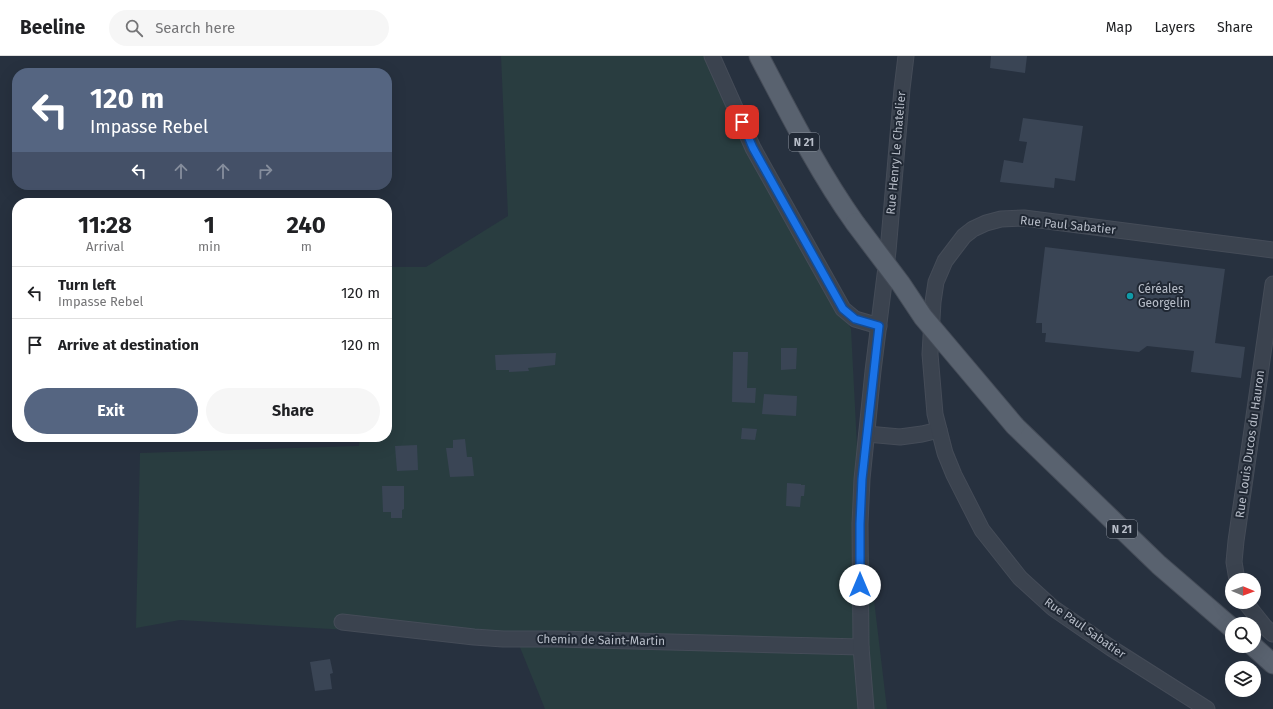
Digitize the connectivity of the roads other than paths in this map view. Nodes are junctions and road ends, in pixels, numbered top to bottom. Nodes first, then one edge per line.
1 (712, 56) edge
2 (759, 56) edge
3 (906, 56) edge
4 (1273, 250) edge
5 (1273, 284) edge
6 (879, 326) junction
7 (939, 430) junction
8 (867, 434) junction
9 (1236, 573) edge
10 (1251, 609) edge
11 (342, 622) dead end
12 (1225, 622) edge
13 (1273, 634) edge
14 (861, 646) junction
15 (1261, 653) edge
16 (1273, 664) edge
17 (866, 709) edge
18 (1207, 709) edge

1 - 6 street
2 - 12 main road, N 21, bridge
3 - 6 street, Rue Henry Le Chatelier
4 - 7 street, Rue Paul Sabatier
5 - 9 street, Rue Louis Ducos du Hauron
6 - 8 street, Rue Henry Le Chatelier
7 - 8 street
7 - 18 street, Rue Paul Sabatier
8 - 14 street, Rue Henry Le Chatelier
10 - 13 street
11 - 14 street, Chemin de Saint-Martin
14 - 17 street, Rue Henry Le Chatelier
15 - 16 main road

